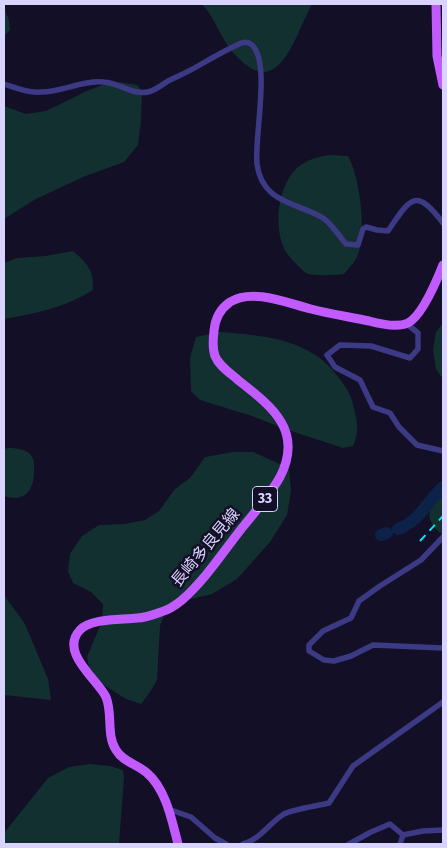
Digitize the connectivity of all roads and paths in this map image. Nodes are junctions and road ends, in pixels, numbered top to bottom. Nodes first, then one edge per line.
1 (436, 4) edge
2 (4, 84) edge
3 (443, 85) edge
4 (443, 223) edge
5 (443, 265) edge
6 (407, 324) junction
7 (443, 451) edge
8 (443, 536) edge
9 (443, 648) edge
10 (443, 702) edge
11 (168, 809) junction
12 (443, 830) edge
13 (403, 835) junction
14 (178, 844) edge
15 (226, 844) edge
16 (243, 844) edge
17 (350, 844) edge
18 (400, 844) edge

1 - 3 main road
2 - 4 street
5 - 6 main road
6 - 7 street
6 - 11 main road, 長崎多良見線 / 33
8 - 9 street
10 - 16 street
11 - 14 main road, 長崎多良見線 / 33
11 - 15 street
12 - 13 street
13 - 17 street
13 - 18 street

